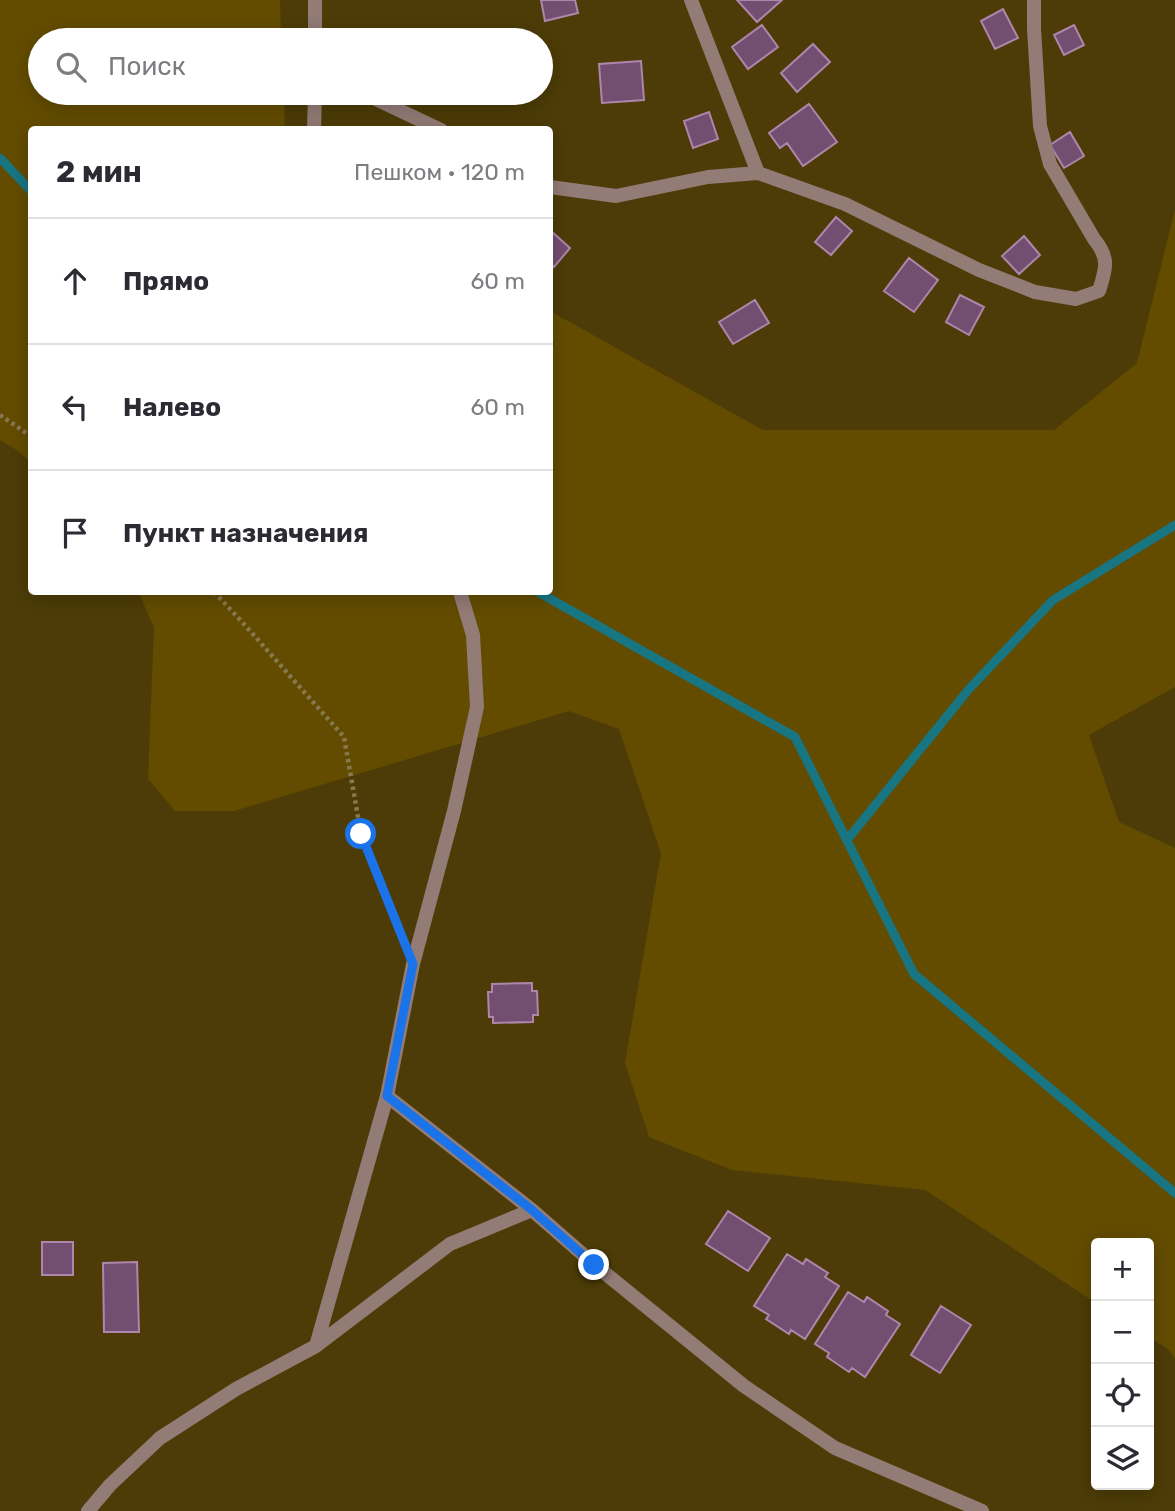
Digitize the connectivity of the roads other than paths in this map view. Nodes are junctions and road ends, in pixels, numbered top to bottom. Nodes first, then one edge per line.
1 (315, 0) edge
2 (691, 0) edge
3 (1034, 0) edge
4 (315, 28) edge
5 (315, 105) edge
6 (388, 105) edge
7 (314, 126) edge
8 (433, 126) edge
9 (758, 173) junction
10 (553, 187) edge
11 (461, 595) edge
12 (387, 1096) junction
13 (532, 1210) junction
14 (316, 1346) junction
15 (88, 1511) edge
16 (982, 1511) edge

1 - 4 street
2 - 9 street
3 - 9 street
5 - 7 street
6 - 8 street
9 - 10 street
11 - 12 street
12 - 13 street
12 - 14 street
13 - 14 street
13 - 16 street
14 - 15 street

